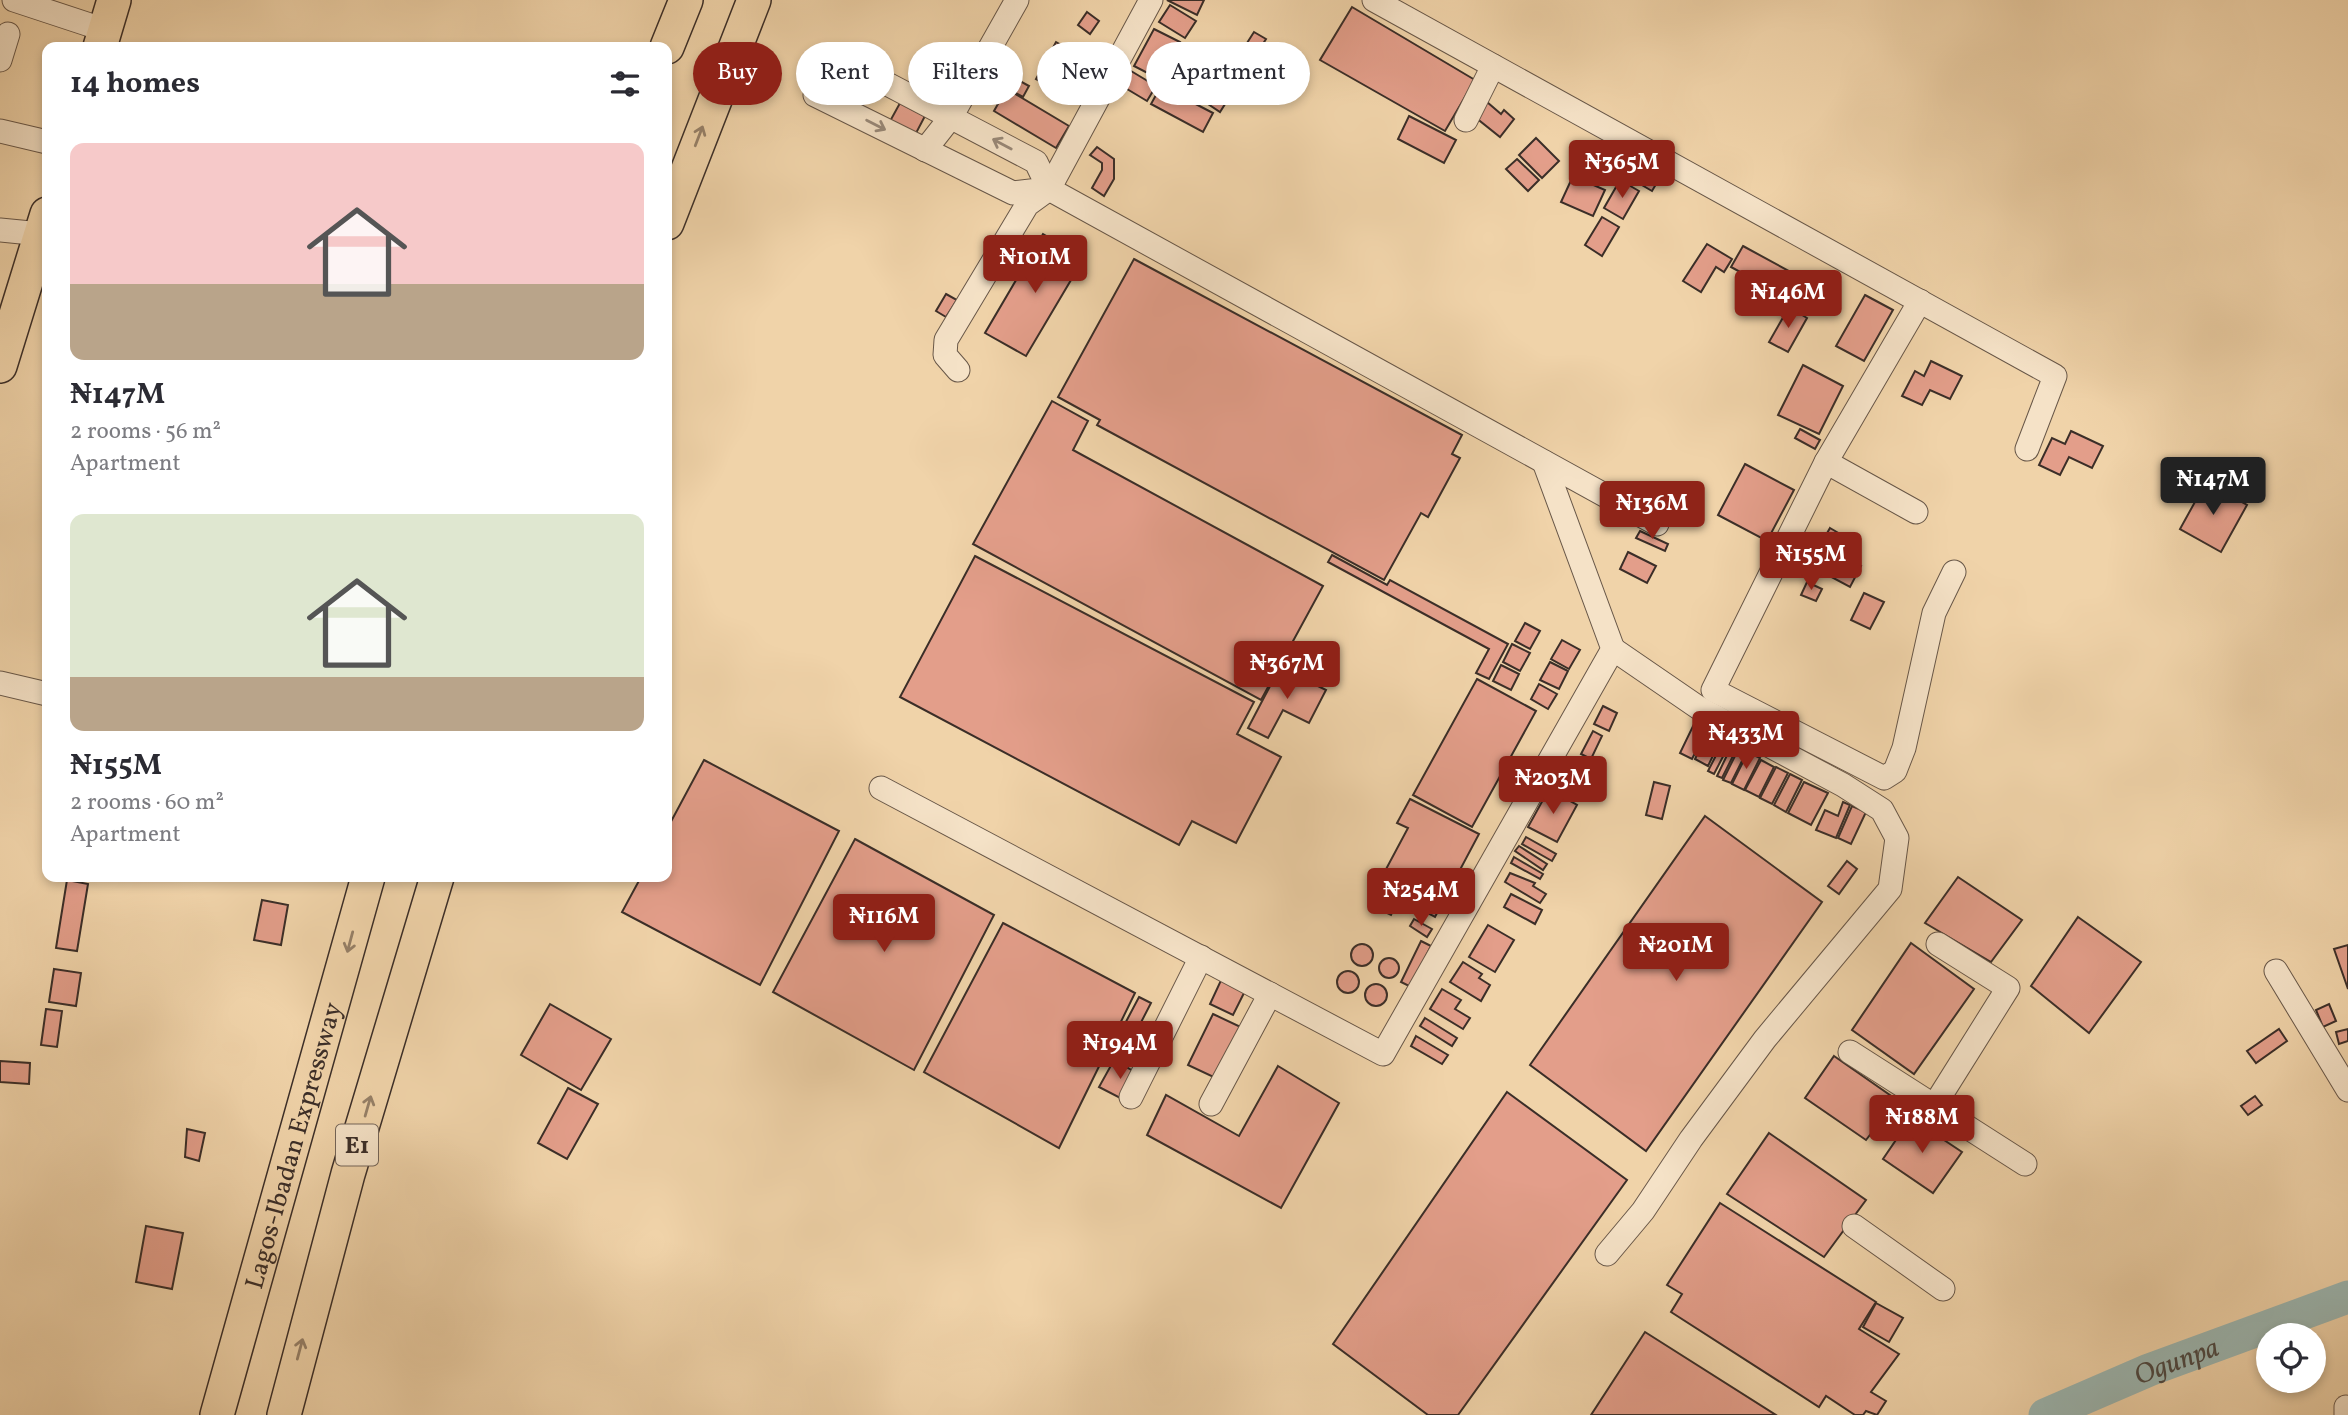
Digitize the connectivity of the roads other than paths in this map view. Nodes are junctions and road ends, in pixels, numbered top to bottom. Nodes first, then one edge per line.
1 (15, 0) edge
2 (686, 0) edge
3 (754, 0) edge
4 (1017, 0) edge
5 (1150, 0) edge
6 (1374, 0) edge
7 (106, 26) edge
8 (8, 34) dead end
9 (669, 42) edge
10 (0, 60) edge
11 (1493, 66) junction
12 (894, 87) edge
13 (836, 105) edge
14 (951, 117) junction
15 (1466, 120) dead end
16 (0, 131) edge
17 (42, 141) edge
18 (925, 149) junction
19 (1049, 189) junction
20 (672, 210) edge
21 (42, 222) edge
22 (0, 230) edge
23 (42, 231) edge
24 (1920, 301) junction
25 (0, 366) edge
26 (958, 370) dead end
27 (2027, 449) dead end
28 (1544, 462) junction
29 (1826, 462) junction
30 (1916, 512) dead end
31 (1657, 524) dead end
32 (1954, 572) dead end
33 (1613, 649) junction
34 (0, 683) edge
35 (42, 693) edge
36 (881, 788) dead end
37 (367, 882) edge
38 (436, 882) edge
39 (1938, 944) dead end
40 (1201, 957) junction
41 (2276, 971) dead end
42 (1270, 994) junction
43 (1850, 1052) dead end
44 (2348, 1090) edge
45 (1131, 1097) dead end
46 (1211, 1104) dead end
47 (1934, 1106) junction
48 (2025, 1164) dead end
49 (1854, 1226) dead end
50 (1607, 1254) dead end
51 (1943, 1289) dead end
52 (217, 1415) edge
53 (284, 1415) edge

1 - 7 street
2 - 9 highway
20 -> 3 highway
4 - 14 street
5 - 19 street
6 - 11 street
8 - 10 street
11 - 15 street
11 - 24 street
12 - 14 street
13 -> 18 street
14 - 18 street
19 -> 14 street
16 - 17 street
18 - 19 street
19 - 26 street
19 - 28 street
21 - 22 street
23 - 25 highway
24 - 27 street
24 - 29 street
28 - 31 street
28 - 33 street
29 - 30 street
29 - 32 street
33 - 42 street
33 - 50 street
34 - 35 street
36 - 40 street
37 -> 52 highway, Lagos-Ibadan Expressway / E1
53 -> 38 highway, E1
39 - 47 street
40 - 42 street
40 - 45 street
41 - 44 street
42 - 46 street
43 - 47 street
47 - 48 street
49 - 51 street

